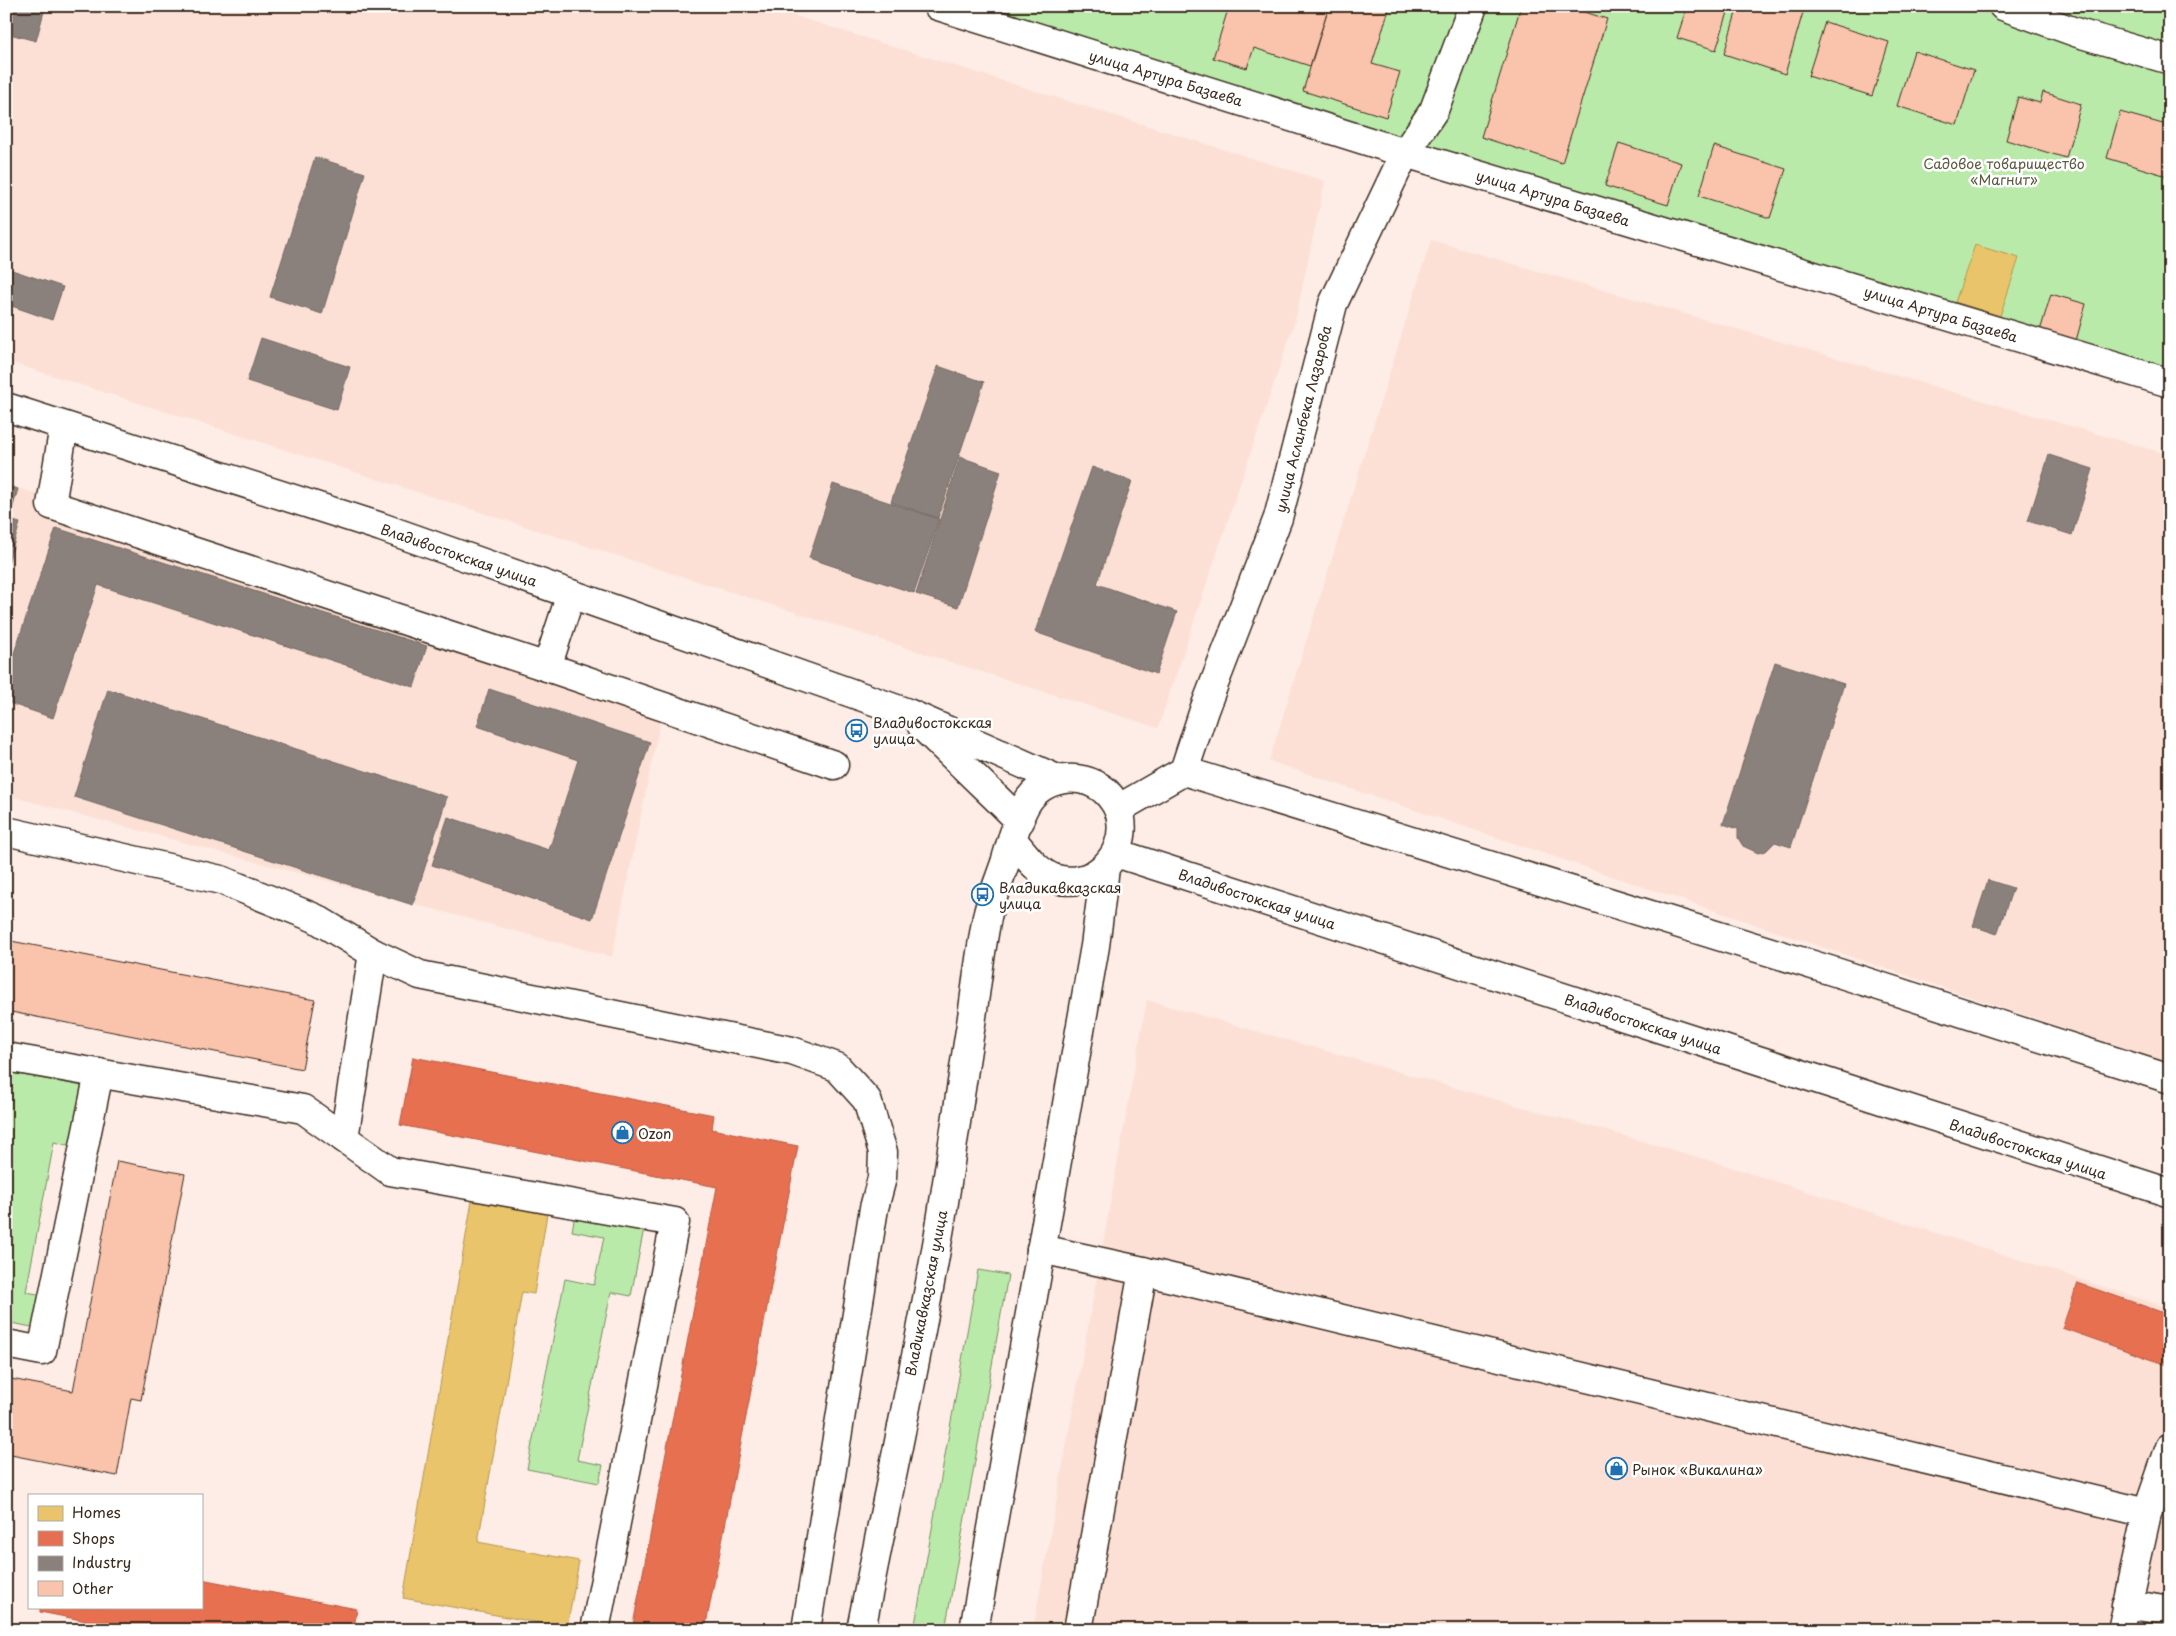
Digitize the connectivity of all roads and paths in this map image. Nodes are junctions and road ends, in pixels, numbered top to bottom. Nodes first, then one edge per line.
1 (938, 6) edge
2 (1474, 6) edge
3 (2003, 6) edge
4 (2170, 60) edge
5 (1405, 153) junction
6 (2170, 383) edge
7 (6, 407) edge
8 (64, 426) junction
9 (571, 594) junction
10 (547, 667) junction
11 (908, 713) junction
12 (834, 764) dead end
13 (1184, 771) junction
14 (1058, 779) junction
15 (1118, 809) junction
16 (1016, 830) junction
17 (6, 832) edge
18 (1111, 860) junction
19 (373, 952) junction
20 (6, 1057) edge
21 (99, 1073) junction
22 (2170, 1079) edge
23 (344, 1138) junction
24 (2170, 1194) edge
25 (1041, 1249) junction
26 (1144, 1270) junction
27 (6, 1344) edge
28 (2170, 1448) edge
29 (2147, 1513) junction
30 (2170, 1611) edge
31 (2124, 1617) edge
32 (1086, 1628) edge
33 (595, 1630) edge
34 (806, 1630) edge
35 (861, 1630) edge
36 (974, 1630) edge

1 - 5 street, улица Артура Базаева
2 - 5 street, улица Асланбека Лазарова
3 - 4 street
5 - 6 street, улица Артура Базаева
5 - 13 street, улица Асланбека Лазарова
7 - 8 street, Владивостокская улица
8 - 9 street, Владивостокская улица
8 - 10 street
9 - 10 street
9 - 11 street, Владивостокская улица
10 - 12 street
11 - 14 street, Владивостокская улица
11 - 16 street, Владивостокская улица
13 - 15 street
13 - 22 street
14 - 15 street, Владивостокская улица
14 - 16 street
15 - 18 street
16 - 18 street, Владивостокская улица
16 - 35 street, Владикавказская улица
17 - 19 street
18 - 24 street, Владивостокская улица
18 - 25 street
19 - 23 street
19 - 34 street
20 - 21 street
21 - 23 street
21 - 27 street
23 - 33 street
25 - 26 street
25 - 36 street
26 - 29 street
26 - 32 street
28 - 29 street
29 - 31 street
30 - 31 street

